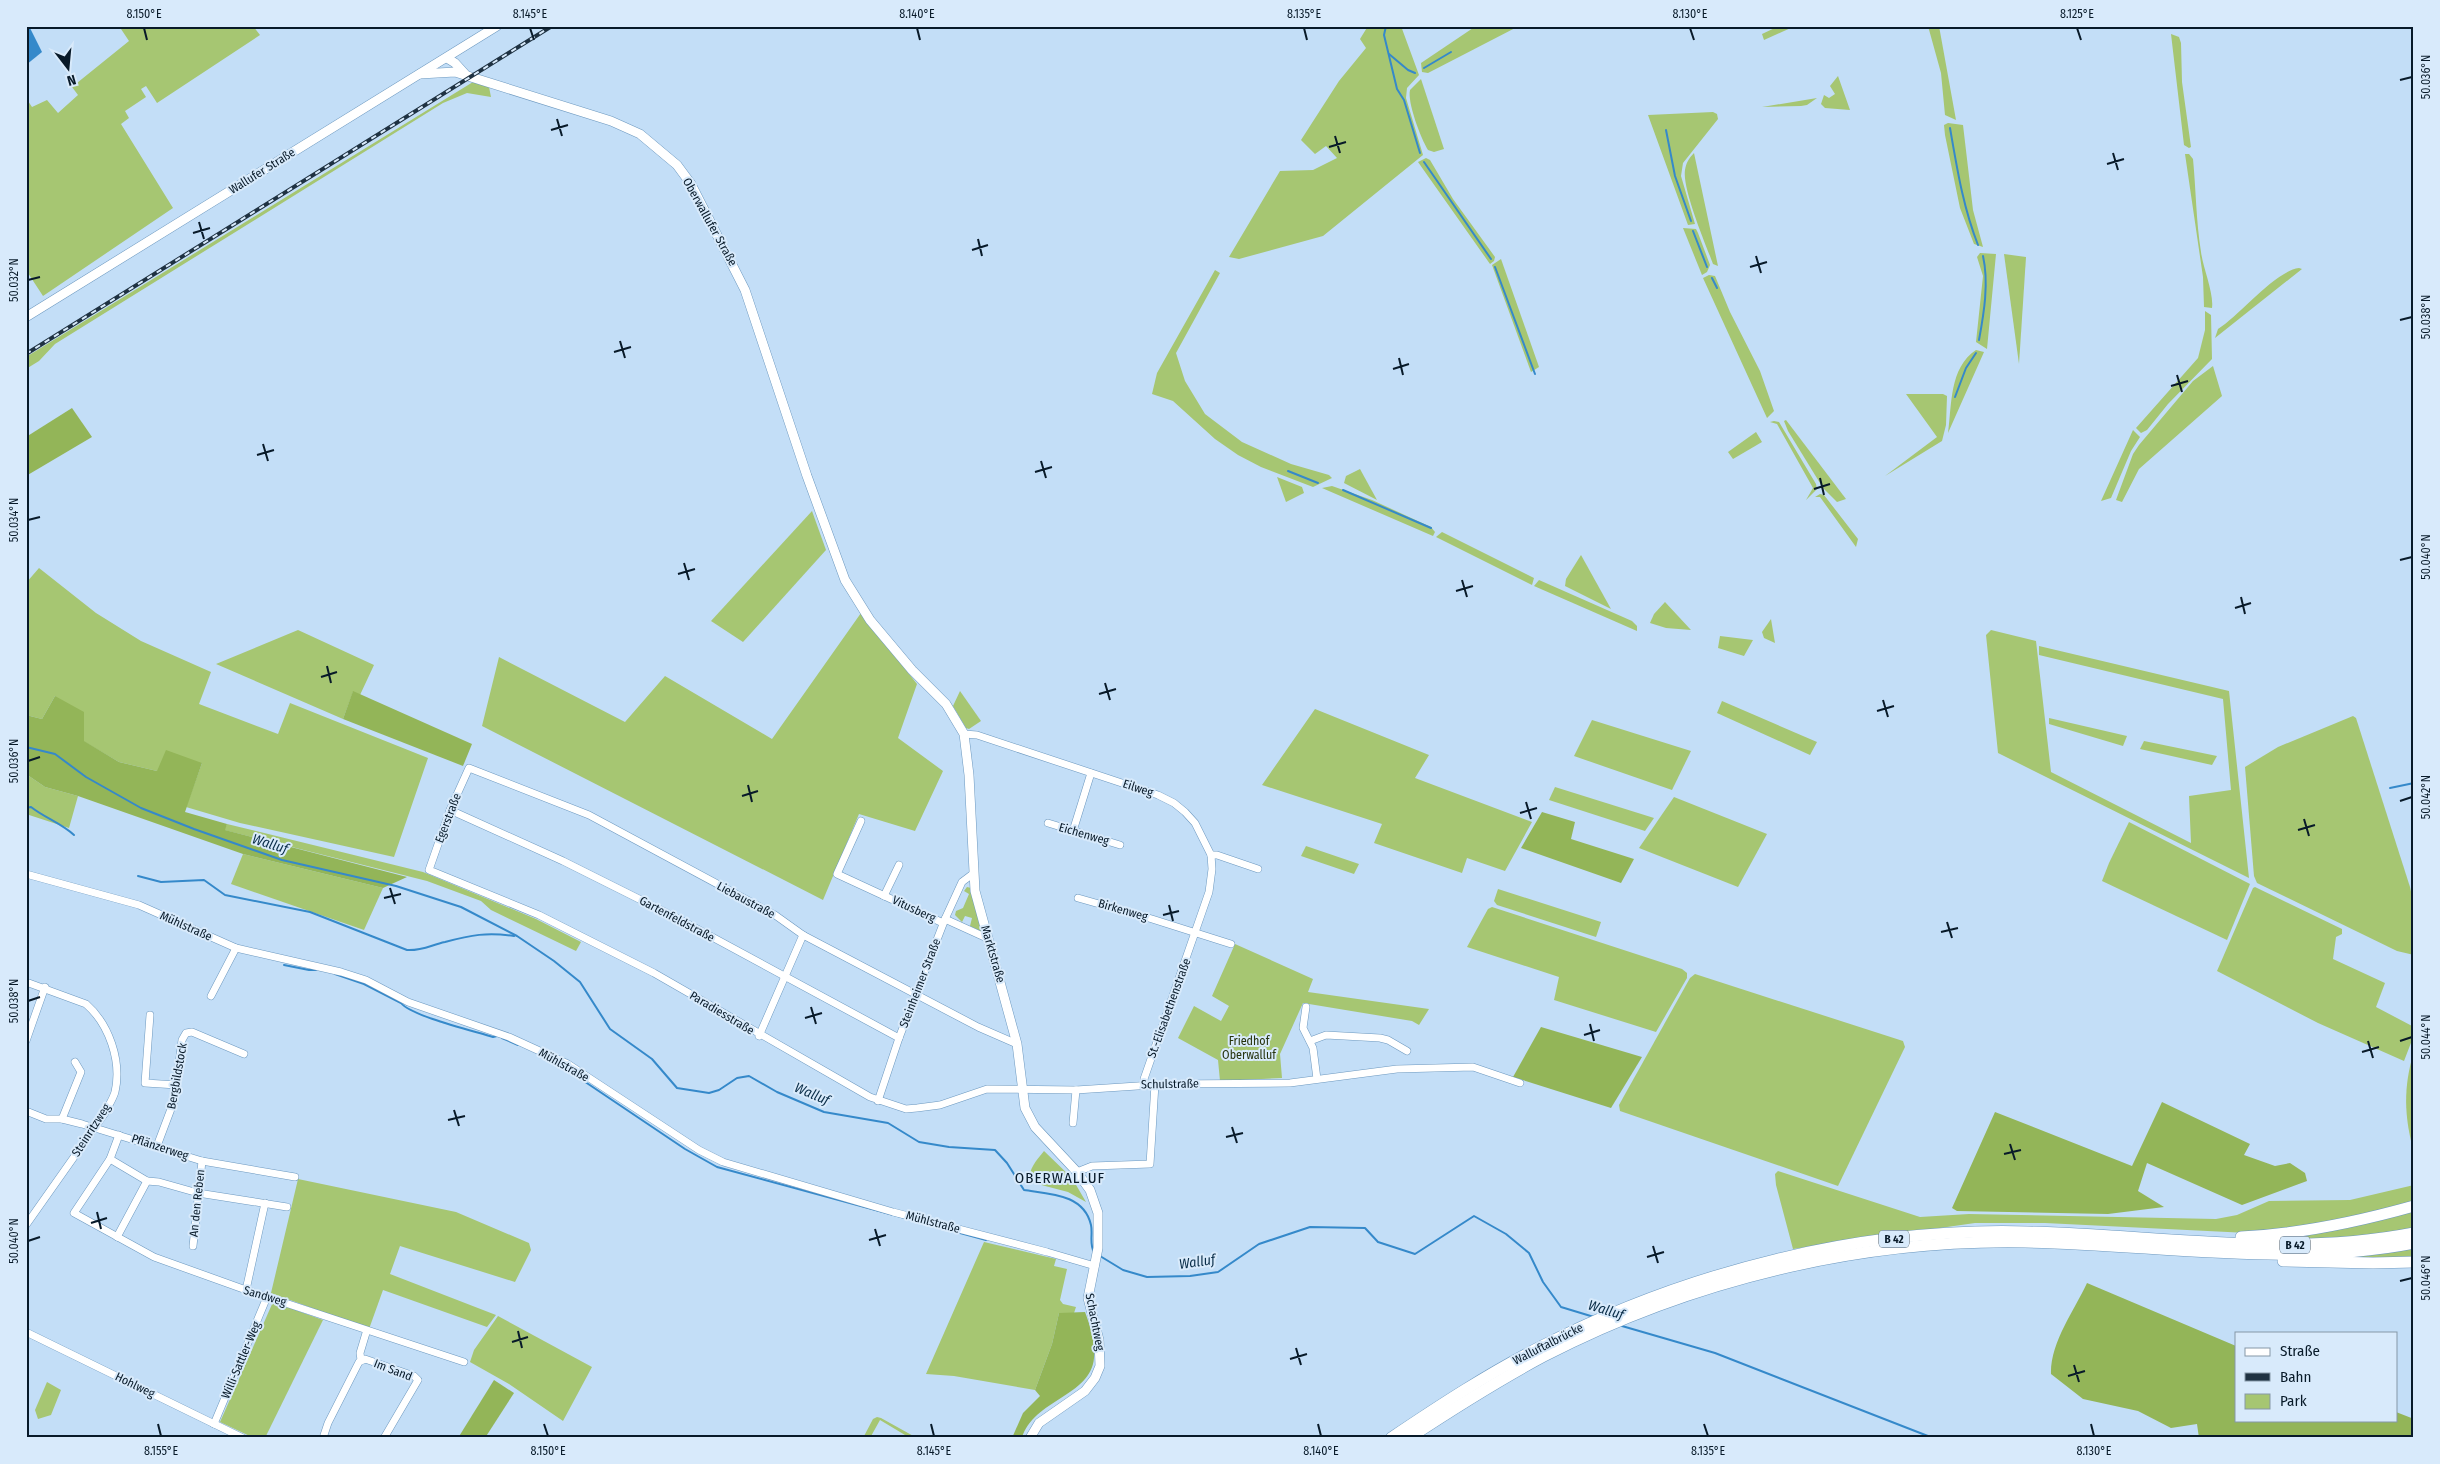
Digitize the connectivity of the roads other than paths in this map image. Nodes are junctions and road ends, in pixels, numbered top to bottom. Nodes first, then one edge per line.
1 (497, 26) edge
2 (466, 46) junction
3 (447, 58) junction
4 (460, 72) junction
5 (420, 74) junction
6 (26, 317) edge
7 (890, 643) joint
8 (964, 734) junction
9 (469, 768) joint
10 (1091, 773) junction
11 (450, 810) junction
12 (860, 821) dead end
13 (1048, 823) dead end
14 (1073, 831) junction
15 (1120, 845) dead end
16 (1211, 856) junction
17 (899, 865) dead end
18 (1258, 869) dead end
19 (429, 870) joint
20 (974, 873) junction
21 (26, 874) edge
22 (884, 896) junction
23 (1078, 898) dead end
24 (944, 921) junction
25 (1196, 932) junction
26 (803, 935) junction
27 (989, 939) junction
28 (1231, 944) dead end
29 (236, 948) junction
30 (784, 976) junction
31 (26, 982) edge
32 (45, 987) junction
33 (917, 994) junction
34 (212, 996) dead end
35 (1306, 1007) dead end
36 (150, 1014) dead end
37 (759, 1036) junction
38 (899, 1038) junction
39 (1310, 1040) junction
40 (26, 1041) edge
41 (1017, 1044) junction
42 (1407, 1051) dead end
43 (244, 1054) dead end
44 (75, 1062) dead end
45 (1317, 1079) junction
46 (1520, 1083) dead end
47 (1155, 1084) junction
48 (177, 1085) junction
49 (1144, 1085) junction
50 (1022, 1088) junction
51 (1076, 1090) junction
52 (878, 1100) junction
53 (26, 1112) edge
54 (62, 1119) junction
55 (1073, 1123) dead end
56 (94, 1128) junction
57 (119, 1135) junction
58 (157, 1146) junction
59 (110, 1159) junction
60 (202, 1161) junction
61 (1077, 1172) junction
62 (295, 1177) dead end
63 (147, 1181) junction
64 (198, 1193) junction
65 (265, 1203) junction
66 (2414, 1206) edge
67 (287, 1207) dead end
68 (26, 1225) edge
69 (2414, 1233) edge
70 (117, 1237) junction
71 (2176, 1239) junction
72 (2414, 1243) edge
73 (193, 1246) dead end
74 (2217, 1252) junction
75 (1808, 1258) junction
76 (1096, 1259) junction
77 (2414, 1262) edge
78 (246, 1290) junction
79 (267, 1297) junction
80 (26, 1332) edge
81 (366, 1333) dead end
82 (361, 1360) junction
83 (464, 1362) dead end
84 (214, 1424) junction
85 (1417, 1426) junction
86 (243, 1438) edge
87 (323, 1438) edge
88 (384, 1438) edge
89 (1030, 1438) edge
90 (1391, 1438) edge
91 (1408, 1438) edge

1 - 2 street, Wallufer Straße
2 - 3 street, Wallufer Straße
2 - 4 street
3 - 4 street, Oberwallufer Straße
3 - 5 street, Wallufer Straße
4 - 5 street, Oberwallufer Straße
4 - 7 street, Oberwallufer Straße
5 - 6 street, Wallufer Straße
7 - 8 street, Marktstraße
8 - 10 street, Eilweg
8 - 20 street, Marktstraße
9 - 11 street, Egerstraße
9 - 26 street, Liebaustraße
10 - 14 street
10 - 16 street, Eilweg
11 - 19 street, Egerstraße
11 - 30 street, Gartenfeldstraße
12 - 22 street, Vitusberg
13 - 14 street, Eichenweg
14 - 15 street, Eichenweg
16 - 18 street
16 - 25 street, Eilweg
17 - 22 street, Vitusberg
19 - 37 street, Paradiesstraße
20 - 24 street, Steinheimer Straße
20 - 27 street, Marktstraße
21 - 29 street, Mühlstraße
22 - 24 street, Vitusberg
23 - 25 street, Birkenweg
24 - 27 street, Vitusberg
24 - 33 street, Steinheimer Straße
25 - 28 street, Birkenweg
25 - 49 street, St.-Elisabethenstraße
26 - 30 street
26 - 33 street, Liebaustraße
27 - 41 street, Marktstraße
29 - 34 street
29 - 76 street, Mühlstraße
30 - 37 street
30 - 38 street, Gartenfeldstraße
31 - 32 street, Steinritzweg
32 - 40 street
32 - 56 street, Steinritzweg
33 - 38 street, Steinheimer Straße
33 - 41 street, Liebaustraße
35 - 39 street
36 - 48 street
37 - 52 street, Paradiesstraße
38 - 52 street, Steinheimer Straße
39 - 42 street
39 - 45 street
41 - 50 street, Marktstraße
43 - 48 street, Bergbildstock
44 - 54 street
45 - 46 street, Schulstraße
45 - 47 street, Schulstraße
47 - 49 street, Schulstraße
47 - 61 street
48 - 58 street, Bergbildstock
49 - 51 street, Schulstraße
50 - 51 street, Schulstraße
50 - 52 street, Paradiesstraße
50 - 61 street, Marktstraße
51 - 55 street
53 - 54 street, Pflänzerweg
54 - 56 street, Pflänzerweg
56 - 57 street, Pflänzerweg
56 - 68 street, Steinritzweg
57 - 58 street, Pflänzerweg
57 - 59 street
58 - 60 street, Pflänzerweg
59 - 63 street
59 - 70 street, Sandweg
60 - 62 street, Pflänzerweg
60 - 64 street, An den Reben
61 - 76 street, Marktstraße
63 - 64 street
63 - 70 street
64 - 65 street
64 - 73 street, An den Reben
65 - 67 street
65 - 78 street
66 - 71 highway
69 - 71 highway, B 42
70 - 78 street, Sandweg
71 - 75 highway, B 42
72 - 74 highway, B 42
74 - 75 highway, B 42
74 - 77 highway
75 - 85 highway, Walluftalbrücke / B 42
76 - 89 street, Schachtweg
78 - 79 street, Sandweg
79 - 83 street, Sandweg
79 - 84 street, Willi-Sattler-Weg
80 - 84 street, Hohlweg
81 - 82 street, Im Sand
82 - 87 street, Im Sand
82 - 88 street, Im Sand
84 - 86 street, Hohlweg
85 - 90 highway, B 42
85 - 91 highway, B 42

